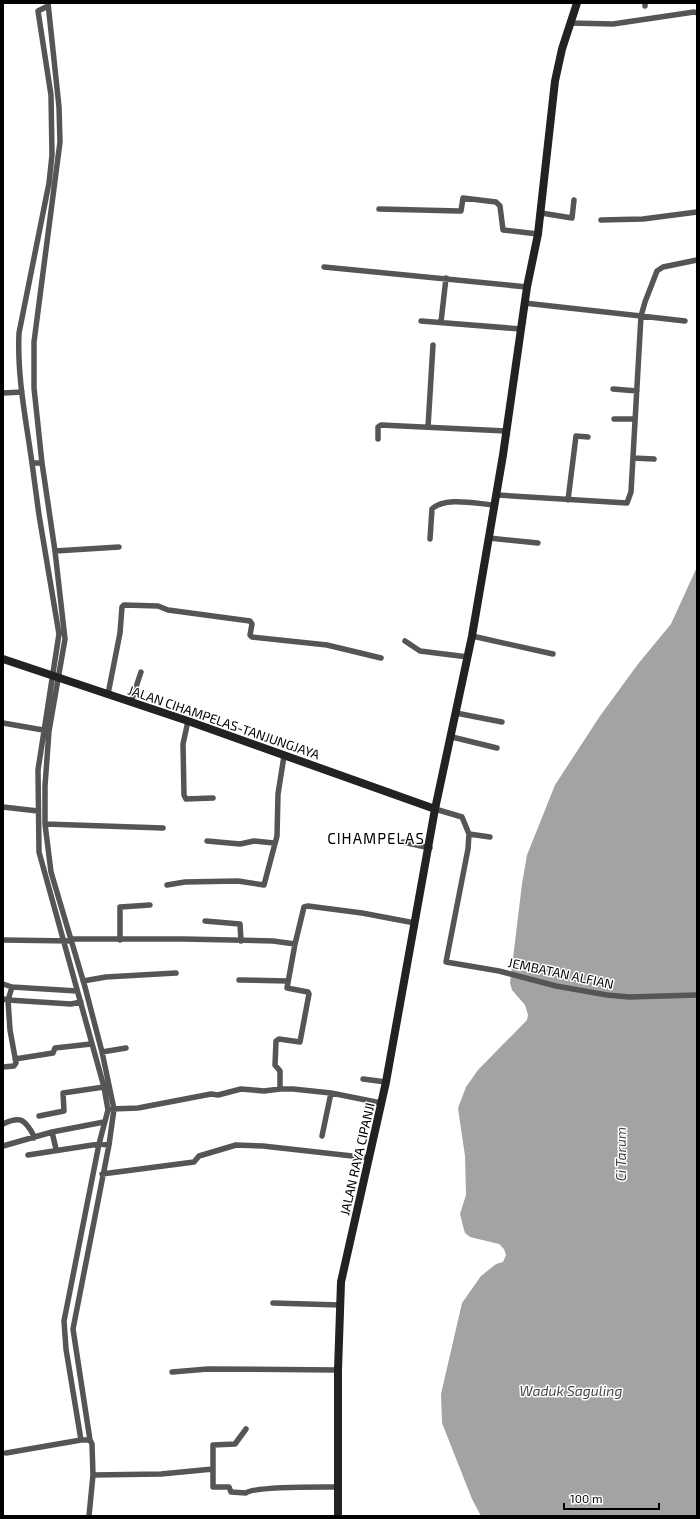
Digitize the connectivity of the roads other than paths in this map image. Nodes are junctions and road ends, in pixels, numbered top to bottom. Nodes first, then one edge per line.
1 (577, 3) edge
2 (45, 7) edge
3 (697, 13) edge
4 (570, 23) junction
5 (574, 200) dead end
6 (378, 209) dead end
7 (697, 212) edge
8 (540, 213) junction
9 (601, 220) dead end
10 (538, 234) junction
11 (697, 260) edge
12 (324, 267) dead end
13 (446, 278) junction
14 (527, 287) junction
15 (524, 303) junction
16 (641, 316) junction
17 (421, 321) dead end
18 (685, 321) dead end
19 (442, 322) junction
20 (521, 329) junction
21 (432, 345) dead end
22 (613, 389) dead end
23 (637, 391) junction
24 (22, 392) junction
25 (3, 393) edge
26 (614, 419) dead end
27 (635, 419) junction
28 (428, 427) junction
29 (506, 431) junction
30 (588, 437) dead end
31 (378, 439) dead end
32 (633, 458) junction
33 (654, 458) dead end
34 (37, 463) junction
35 (496, 495) junction
36 (568, 500) junction
37 (495, 505) junction
38 (46, 525) junction
39 (489, 538) junction
40 (430, 539) dead end
41 (538, 543) dead end
42 (120, 547) dead end
43 (55, 550) junction
44 (472, 636) junction
45 (405, 641) dead end
46 (552, 654) dead end
47 (381, 658) dead end
48 (468, 658) junction
49 (3, 659) edge
50 (140, 672) dead end
51 (56, 678) junction
52 (108, 694) junction
53 (131, 702) junction
54 (456, 713) junction
55 (188, 721) junction
56 (502, 722) dead end
57 (3, 723) edge
58 (43, 730) junction
59 (452, 737) junction
60 (497, 748) dead end
61 (284, 756) junction
62 (42, 771) junction
63 (213, 798) dead end
64 (3, 807) edge
65 (435, 810) junction
66 (38, 811) junction
67 (45, 824) junction
68 (163, 828) dead end
69 (470, 834) junction
70 (490, 837) dead end
71 (207, 841) dead end
72 (403, 842) dead end
73 (274, 843) junction
74 (430, 848) junction
75 (43, 852) junction
76 (167, 885) dead end
77 (150, 905) dead end
78 (205, 921) dead end
79 (415, 923) junction
80 (3, 940) edge
81 (120, 940) junction
82 (68, 941) junction
83 (241, 941) junction
84 (295, 944) junction
85 (176, 973) dead end
86 (239, 980) dead end
87 (82, 981) junction
88 (288, 981) junction
89 (3, 984) edge
90 (12, 987) junction
91 (77, 991) junction
92 (697, 995) edge
93 (6, 1000) edge
94 (81, 1002) junction
95 (92, 1044) junction
96 (126, 1048) dead end
97 (102, 1052) junction
98 (16, 1059) junction
99 (3, 1067) edge
100 (363, 1079) dead end
101 (386, 1082) junction
102 (104, 1087) junction
103 (280, 1089) junction
104 (331, 1094) junction
105 (382, 1103) junction
106 (111, 1110) junction
107 (39, 1116) dead end
108 (104, 1122) junction
109 (3, 1124) edge
110 (52, 1132) junction
111 (322, 1136) dead end
112 (34, 1138) junction
113 (99, 1144) junction
114 (109, 1145) junction
115 (3, 1146) edge
116 (56, 1149) junction
117 (28, 1155) dead end
118 (370, 1158) junction
119 (102, 1174) junction
120 (273, 1303) dead end
121 (340, 1305) junction
122 (338, 1370) junction
123 (172, 1372) dead end
124 (246, 1429) dead end
125 (81, 1440) junction
126 (90, 1440) junction
127 (6, 1453) dead end
128 (213, 1469) junction
129 (93, 1475) junction
130 (338, 1487) junction
131 (89, 1516) edge
132 (338, 1516) edge

1 - 4 main road, JALAN RAYA CIPANJI
2 - 24 street
2 - 34 street
3 - 4 street
4 - 8 main road, JALAN RAYA CIPANJI
5 - 8 street
6 - 10 street
7 - 9 street
8 - 10 main road, JALAN RAYA CIPANJI
10 - 14 main road, JALAN RAYA CIPANJI
11 - 16 street
12 - 13 street
13 - 14 street
13 - 19 street
14 - 15 main road, JALAN RAYA CIPANJI
15 - 16 street
15 - 20 main road, JALAN RAYA CIPANJI
16 - 18 street
16 - 23 street
17 - 19 street
19 - 20 street
20 - 29 main road, JALAN RAYA CIPANJI
21 - 28 street
22 - 23 street
23 - 27 street
24 - 25 street
24 - 34 street
26 - 27 street
27 - 32 street
28 - 29 street
28 - 31 street
29 - 35 main road, JALAN RAYA CIPANJI
30 - 36 street
32 - 33 street
32 - 36 street
34 - 38 street
34 - 38 street
35 - 36 street
35 - 37 main road, JALAN RAYA CIPANJI
37 - 39 main road, JALAN RAYA CIPANJI
37 - 40 street
38 - 43 street
38 - 51 street
39 - 41 street
39 - 44 main road, JALAN RAYA CIPANJI
42 - 43 street
43 - 51 street
44 - 46 street
44 - 48 main road, JALAN RAYA CIPANJI
45 - 48 street
47 - 52 street
48 - 54 main road, JALAN RAYA CIPANJI
49 - 51 main road, JALAN CIHAMPELAS-TANJUNGJAYA
50 - 53 street
51 - 52 main road, JALAN CIHAMPELAS-TANJUNGJAYA
51 - 58 street
51 - 62 street
52 - 53 main road, JALAN CIHAMPELAS-TANJUNGJAYA
53 - 55 main road, JALAN CIHAMPELAS-TANJUNGJAYA
54 - 56 street
54 - 59 main road, JALAN RAYA CIPANJI
55 - 61 main road, JALAN CIHAMPELAS-TANJUNGJAYA
55 - 63 street
57 - 58 street
58 - 62 street
59 - 60 street
59 - 65 main road, JALAN RAYA CIPANJI
61 - 65 main road, JALAN CIHAMPELAS-TANJUNGJAYA
61 - 73 street
62 - 66 street
62 - 67 street
64 - 66 street
65 - 69 street
65 - 74 main road, JALAN RAYA CIPANJI
66 - 75 street
67 - 68 street
67 - 75 street
69 - 70 street
69 - 92 street, JEMBATAN ALFIAN
71 - 73 street
72 - 74 street
73 - 76 street
74 - 79 main road, JALAN RAYA CIPANJI
75 - 82 street
77 - 81 street
78 - 83 street
79 - 84 street
79 - 101 main road, JALAN RAYA CIPANJI
80 - 82 street
81 - 82 street
81 - 83 street
82 - 87 street
82 - 91 street
83 - 84 street
84 - 88 street
85 - 87 street
86 - 88 street
87 - 97 street
88 - 103 street
89 - 90 street
90 - 91 street
90 - 93 street
91 - 94 street
93 - 94 street
93 - 98 street
94 - 95 street
95 - 98 street
95 - 102 street
96 - 97 street
97 - 106 street
98 - 99 street
100 - 101 street
101 - 105 main road, JALAN RAYA CIPANJI
102 - 106 street
102 - 107 street
103 - 104 street
103 - 106 street
104 - 105 street
104 - 111 street
105 - 118 main road, JALAN RAYA CIPANJI
106 - 108 street
106 - 114 street
108 - 110 street
108 - 113 street
109 - 112 street
110 - 112 street
110 - 116 street
112 - 115 street
113 - 114 street
113 - 116 street
113 - 125 street
114 - 119 street
116 - 117 street
118 - 119 street
118 - 121 main road, JALAN RAYA CIPANJI
119 - 126 street
120 - 121 street
121 - 122 main road, JALAN RAYA CIPANJI
122 - 123 street
122 - 130 main road, JALAN RAYA CIPANJI
124 - 128 street
125 - 126 street
125 - 127 street
126 - 129 street
128 - 129 street
128 - 130 street
129 - 131 street
130 - 132 main road, JALAN RAYA CIPANJI

